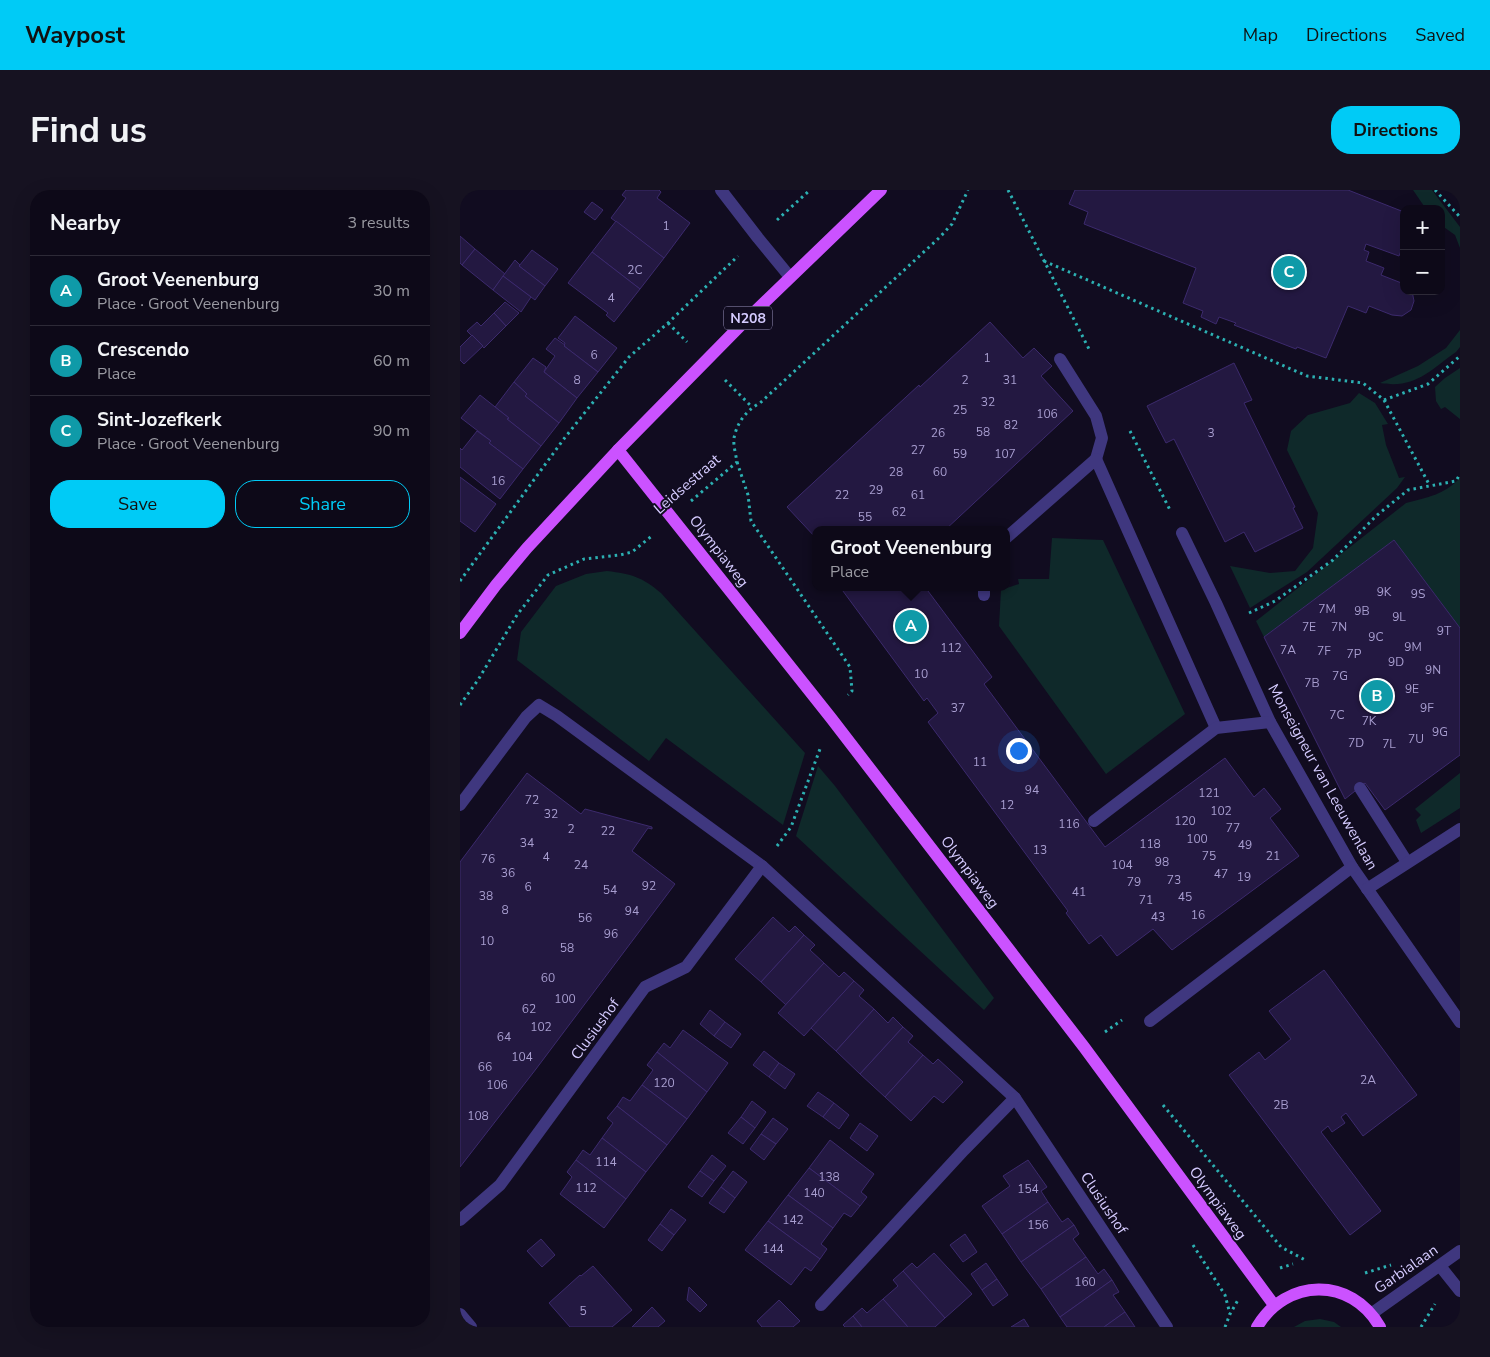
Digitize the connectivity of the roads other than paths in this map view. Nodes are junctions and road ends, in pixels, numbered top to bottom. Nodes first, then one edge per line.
1 (721, 190) edge
2 (881, 190) edge
3 (790, 277) junction
4 (1060, 359) dead end
5 (618, 450) junction
6 (1096, 459) junction
7 (1182, 533) dead end
8 (1010, 534) edge
9 (460, 633) edge
10 (1270, 722) junction
11 (1216, 728) junction
12 (1360, 788) dead end
13 (460, 805) edge
14 (1094, 821) dead end
15 (1460, 828) edge
16 (1407, 862) junction
17 (762, 866) junction
18 (1352, 868) junction
19 (1367, 889) junction
20 (1150, 1021) road end
21 (1460, 1022) edge
22 (1015, 1098) junction
23 (460, 1220) edge
24 (1460, 1251) edge
25 (1440, 1266) junction
26 (1460, 1291) edge
27 (821, 1305) dead end
28 (1274, 1305) junction
29 (460, 1314) edge
30 (1371, 1314) junction
31 (471, 1327) edge
32 (1167, 1327) edge
33 (1257, 1327) edge
34 (1380, 1327) edge

1 - 3 street
2 - 3 main road, N208
3 - 5 main road, N208
4 - 6 street
5 - 9 main road, N208
5 - 28 main road, Olympiaweg
6 - 8 street
6 - 11 street
7 - 10 street, Monseigneur van Leeuwenlaan
10 - 11 street
10 - 18 street, Monseigneur van Leeuwenlaan
11 - 14 street
12 - 16 street
13 - 17 street, Clusiushof
15 - 16 street
16 - 19 street
17 - 22 street, Clusiushof
17 - 23 street, Clusiushof
18 - 19 street, Monseigneur van Leeuwenlaan
18 - 20 street
19 - 21 street, Monseigneur van Leeuwenlaan
22 - 27 street
22 - 32 street, Clusiushof
24 - 25 street, Garbialaan
25 - 26 street
25 - 30 street, Garbialaan
28 - 30 main road
28 - 33 main road
29 - 31 street
30 - 34 main road

